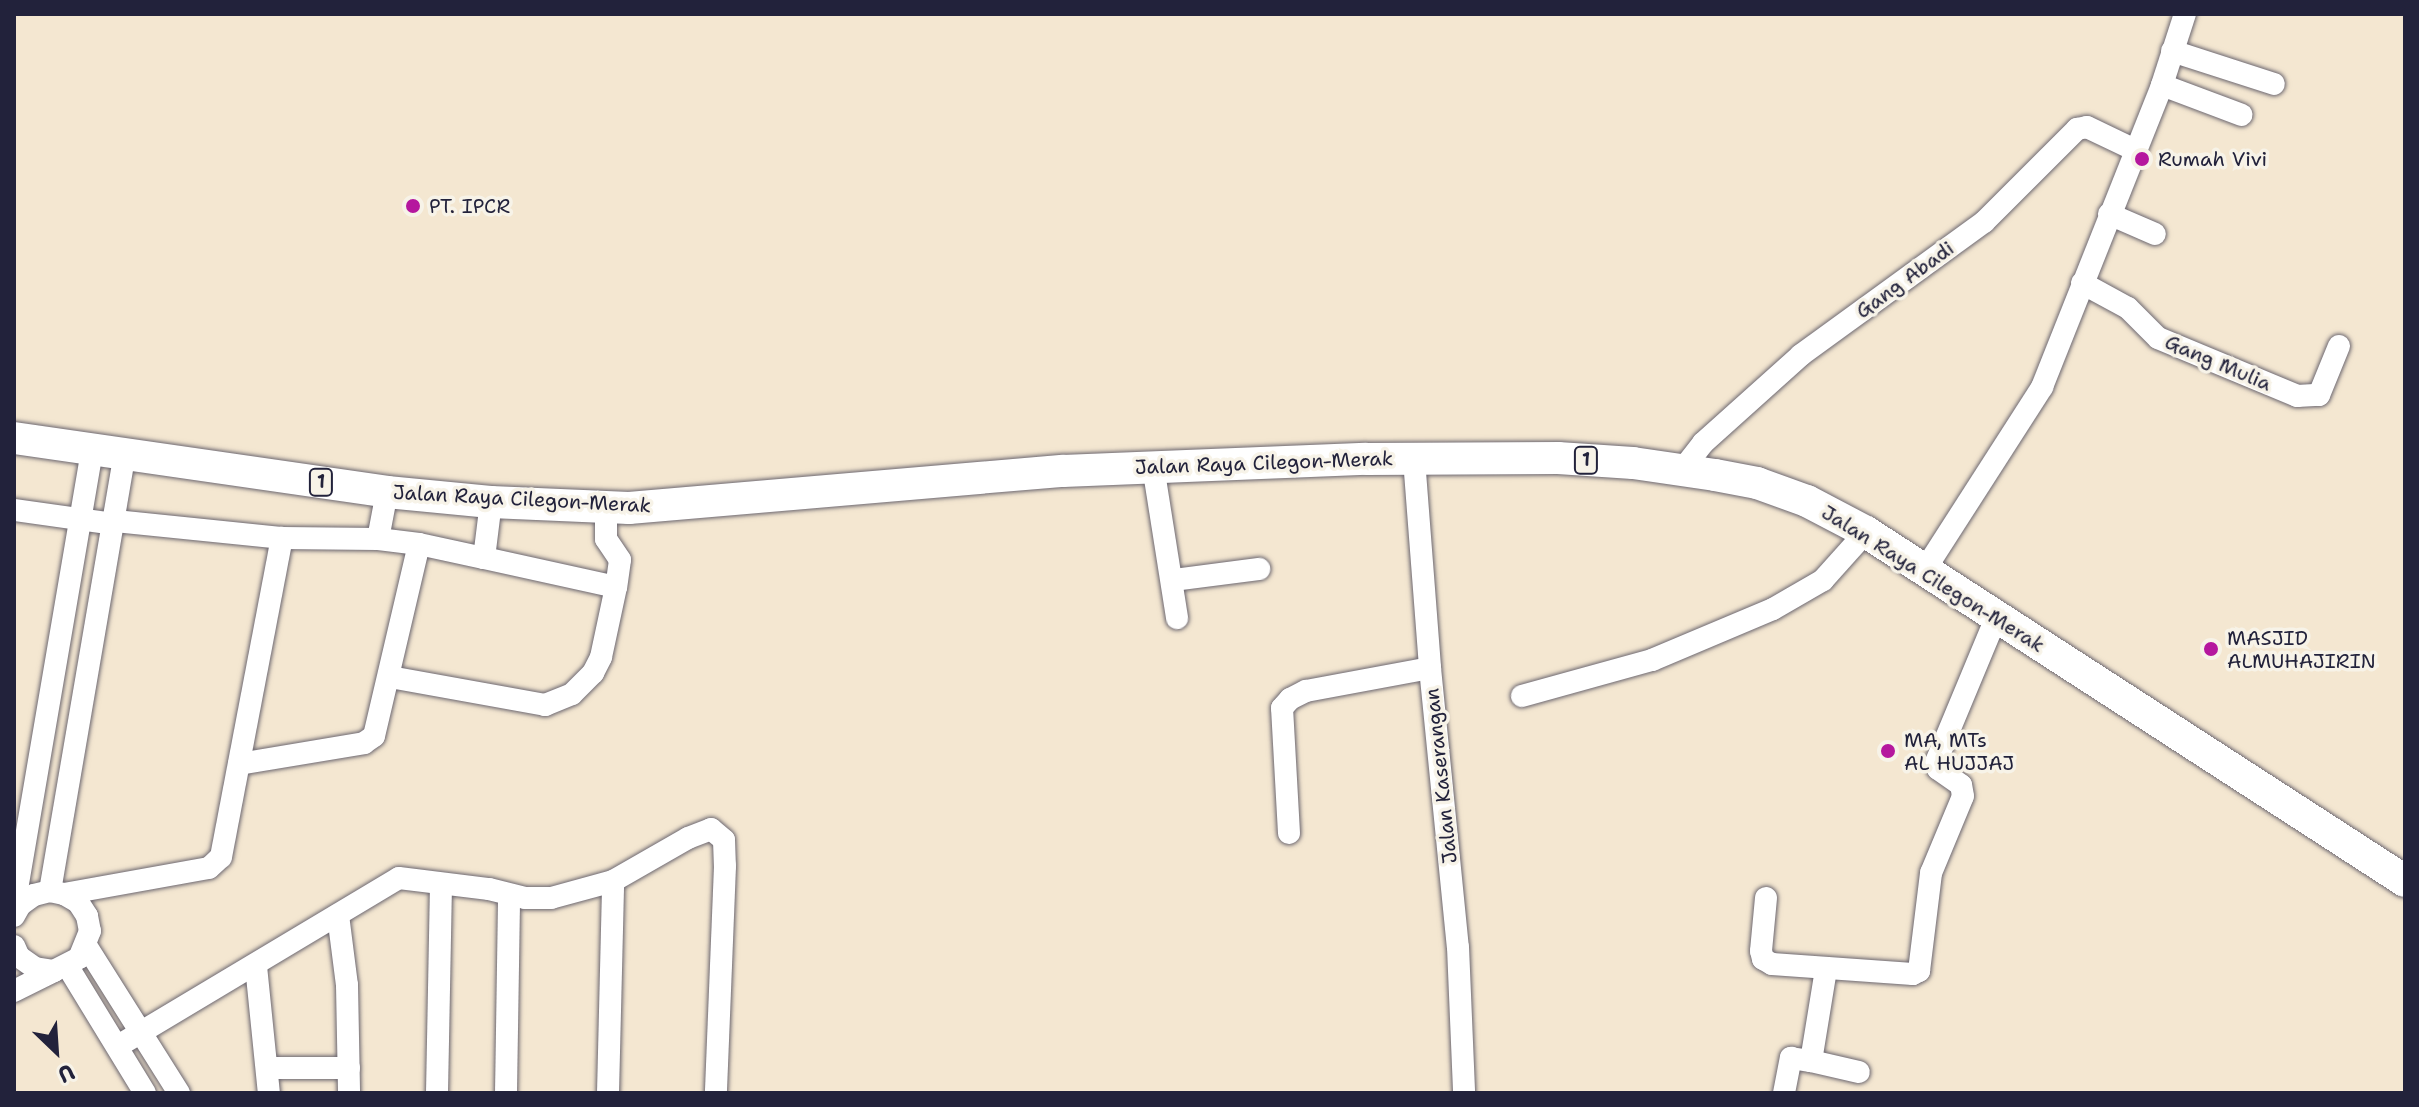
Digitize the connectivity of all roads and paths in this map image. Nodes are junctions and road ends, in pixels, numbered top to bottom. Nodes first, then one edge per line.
1 (2185, 14) edge
2 (2172, 51) junction
3 (2274, 84) dead end
4 (2162, 85) junction
5 (2242, 115) dead end
6 (2135, 150) junction
7 (2109, 214) junction
8 (2155, 234) dead end
9 (2082, 283) junction
10 (2339, 346) dead end
11 (14, 438) edge
12 (92, 451) junction
13 (125, 454) junction
14 (1414, 459) junction
15 (1153, 466) junction
16 (1682, 470) junction
17 (387, 492) junction
18 (491, 502) junction
19 (630, 507) junction
20 (14, 510) edge
21 (80, 519) junction
22 (114, 522) junction
23 (1866, 532) junction
24 (282, 538) junction
25 (378, 539) junction
26 (419, 544) junction
27 (484, 558) junction
28 (1259, 569) dead end
29 (1924, 571) junction
30 (1174, 580) junction
31 (616, 587) junction
32 (1177, 618) dead end
33 (1996, 618) junction
34 (1430, 668) junction
35 (390, 677) junction
36 (1522, 696) dead end
37 (239, 764) junction
38 (1289, 833) dead end
39 (613, 881) junction
40 (2405, 881) edge
41 (441, 885) junction
42 (57, 893) junction
43 (509, 896) junction
44 (1766, 898) dead end
45 (14, 907) edge
46 (338, 915) junction
47 (14, 916) edge
48 (14, 946) edge
49 (87, 947) junction
50 (256, 966) junction
51 (61, 969) junction
52 (1826, 969) junction
53 (14, 991) edge
54 (140, 1032) junction
55 (118, 1046) junction
56 (1811, 1061) junction
57 (267, 1068) junction
58 (349, 1068) junction
59 (1859, 1072) dead end
60 (145, 1093) edge
61 (179, 1093) edge
62 (269, 1093) edge
63 (349, 1093) edge
64 (437, 1093) edge
65 (506, 1093) edge
66 (608, 1093) edge
67 (716, 1093) edge
68 (1464, 1093) edge
69 (1784, 1093) edge

1 - 2 street
2 - 3 street
2 - 4 street
4 - 5 street
4 - 6 street
6 - 7 street
6 - 16 street, Gang Abadi
7 - 8 street
7 - 9 street
9 - 10 street, Gang Mulia
9 - 29 street
11 - 12 highway, Jalan Raya Cilegon-Merak / 1
12 - 13 highway, Jalan Raya Cilegon-Merak / 1
12 - 21 street
13 - 17 highway, Jalan Raya Cilegon-Merak / 1
13 - 22 street
14 - 15 highway, Jalan Raya Cilegon-Merak / 1
14 - 16 highway, Jalan Raya Cilegon-Merak / 1
14 - 34 street, Jalan Kaserangan
15 - 19 highway, Jalan Raya Cilegon-Merak / 1
15 - 30 street
16 - 23 highway, Jalan Raya Cilegon-Merak / 1
17 - 18 highway, Jalan Raya Cilegon-Merak / 1
17 - 25 street
18 - 19 highway, Jalan Raya Cilegon-Merak / 1
18 - 27 street
19 - 31 street
20 - 21 street
21 - 22 street
21 - 45 street
22 - 24 street
22 - 42 street
23 - 29 highway, Jalan Raya Cilegon-Merak / 1
23 - 36 street
24 - 25 street
24 - 37 street
25 - 26 street
26 - 27 street
26 - 35 street
27 - 31 street
28 - 30 street
29 - 33 highway, Jalan Raya Cilegon-Merak / 1
30 - 32 street
31 - 35 street
33 - 40 highway, Jalan Raya Cilegon-Merak / 1
33 - 52 street
34 - 38 street
34 - 68 street, Jalan Kaserangan
35 - 37 street
37 - 42 street
39 - 43 street
39 - 66 street
39 - 67 street
41 - 43 street
41 - 46 street
41 - 64 street
42 - 47 street
42 - 49 street
43 - 65 street
44 - 52 street
46 - 50 street
46 - 58 street
48 - 51 street
49 - 51 street
49 - 54 street
50 - 54 street
50 - 57 street
51 - 53 street
51 - 55 street
52 - 56 street
54 - 55 street
54 - 61 street
55 - 60 street
56 - 59 street
56 - 69 street
57 - 58 street
57 - 62 street
58 - 63 street

